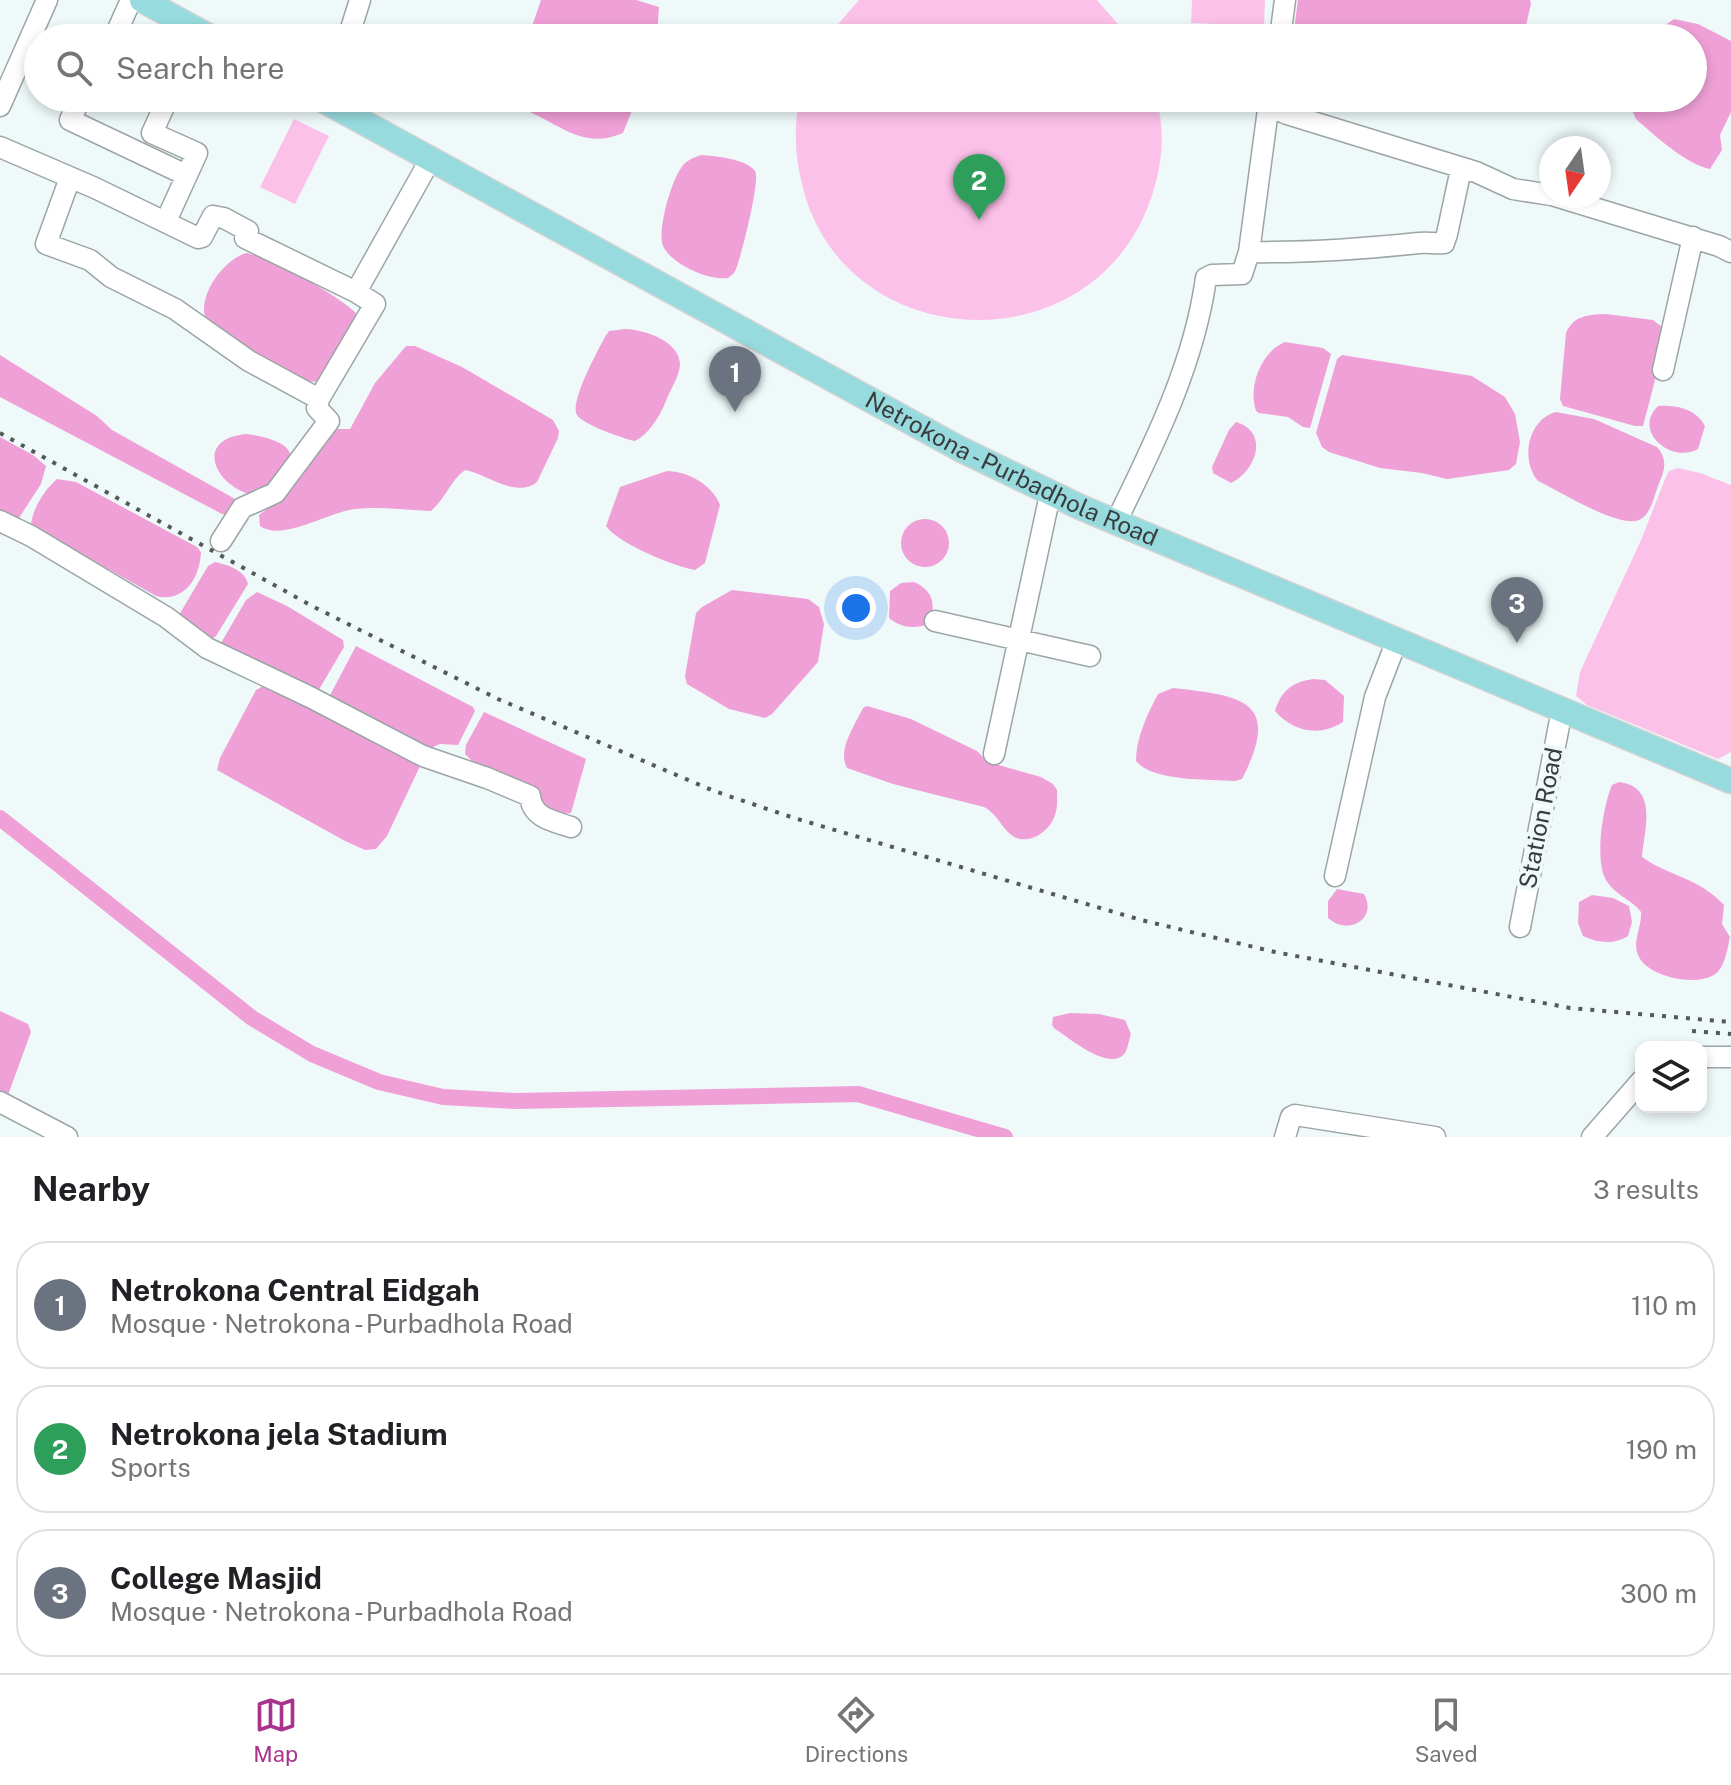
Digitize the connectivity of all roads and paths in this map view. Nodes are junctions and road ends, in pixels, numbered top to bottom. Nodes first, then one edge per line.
1 (47, 0) edge
2 (131, 0) edge
3 (142, 0) edge
4 (360, 0) edge
5 (1285, 0) edge
6 (36, 24) edge
7 (120, 24) edge
8 (183, 24) edge
9 (352, 24) edge
10 (1282, 24) edge
11 (24, 52) edge
12 (0, 106) edge
13 (74, 112) edge
14 (162, 112) edge
15 (346, 112) edge
16 (1267, 112) edge
17 (1282, 112) edge
18 (0, 147) edge
19 (430, 160) junction
20 (1461, 169) junction
21 (186, 175) junction
22 (70, 178) junction
23 (1539, 194) edge
24 (1594, 208) edge
25 (166, 221) junction
26 (1693, 237) junction
27 (1730, 251) edge
28 (1249, 252) junction
29 (356, 292) junction
30 (1663, 370) dead end
31 (319, 399) junction
32 (1048, 504) dead end
33 (0, 521) edge
34 (1116, 522) junction
35 (221, 541) dead end
36 (935, 621) dead end
37 (1017, 640) junction
38 (1397, 640) junction
39 (1090, 656) dead end
40 (1562, 710) junction
41 (994, 754) dead end
42 (1731, 781) edge
43 (571, 827) dead end
44 (1335, 876) dead end
45 (1520, 927) dead end
46 (1707, 1057) edge
47 (1731, 1057) edge
48 (1635, 1088) edge
49 (0, 1102) edge
50 (67, 1137) edge
51 (1285, 1137) edge
52 (1435, 1137) edge
53 (1592, 1137) edge

1 - 6 street
2 - 7 street
3 - 8 main road
4 - 9 street
5 - 10 street
11 - 12 street
13 - 21 street
14 - 21 street
15 - 19 main road, Netrokona - Purbadhola Road
16 - 28 street
17 - 20 street
18 - 22 street
19 - 29 street
19 - 34 main road, Netrokona - Purbadhola Road
20 - 23 street
20 - 28 street
21 - 25 street
22 - 25 street
22 - 31 street
24 - 26 street
25 - 29 street
26 - 27 street
26 - 30 street
28 - 34 street
29 - 31 street
31 - 35 street
32 - 37 street
33 - 43 street
34 - 38 main road, Netrokona - Purbadhola Road
36 - 37 street
37 - 39 street
37 - 41 street
38 - 40 main road, Netrokona - Purbadhola Road
38 - 44 street
40 - 42 main road, Netrokona - Purbadhola Road
40 - 45 street, Station Road
46 - 47 street
48 - 53 street
49 - 50 street
51 - 52 street

